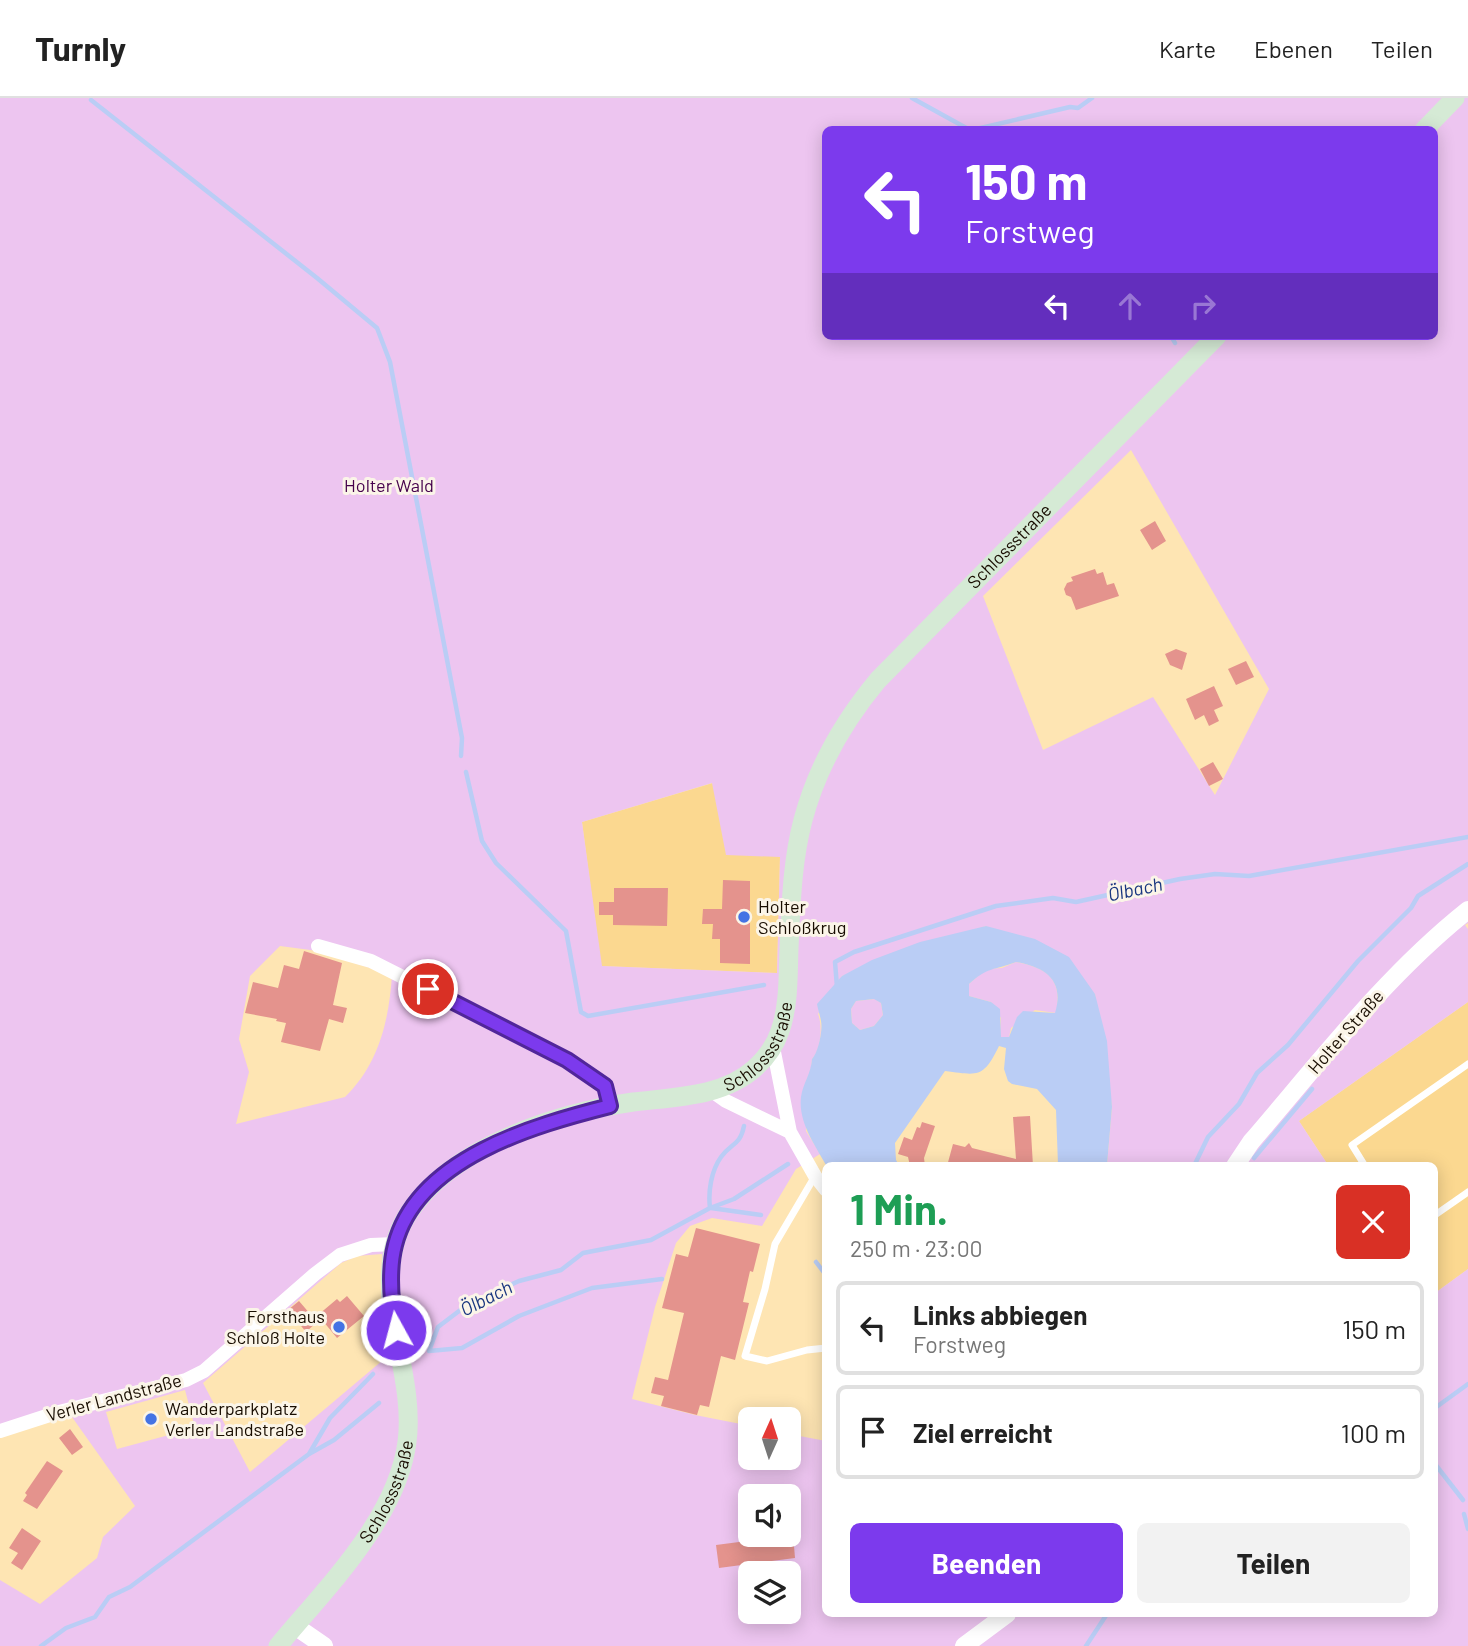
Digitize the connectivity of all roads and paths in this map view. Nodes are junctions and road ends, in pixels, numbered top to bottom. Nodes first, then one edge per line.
1 (1455, 98) edge
2 (1428, 126) edge
3 (1213, 340) edge
4 (1468, 910) edge
5 (318, 946) dead end
6 (774, 1047) junction
7 (1468, 1064) edge
8 (712, 1091) junction
9 (610, 1106) junction
10 (790, 1132) junction
11 (1238, 1162) edge
12 (1363, 1162) edge
13 (815, 1176) junction
14 (822, 1185) edge
15 (1468, 1192) edge
16 (1438, 1213) edge
17 (395, 1244) junction
18 (822, 1348) edge
19 (0, 1431) edge
20 (1003, 1617) edge
21 (295, 1626) junction
22 (278, 1646) edge
23 (324, 1646) edge
24 (964, 1646) edge

1 - 2 main road
3 - 6 main road, Schlossstraße
4 - 11 street, Holter Straße
5 - 9 street
6 - 8 main road, Schlossstraße
6 - 10 street
7 - 12 lane
8 - 9 main road, Schlossstraße
8 - 10 street
9 - 17 main road, Schlossstraße
10 - 13 street
13 - 14 street
13 - 18 lane
15 - 16 lane
17 - 19 street, Verler Landstraße
17 - 21 main road, Schlossstraße
20 - 24 street
21 - 22 main road, Schlossstraße
21 - 23 street

